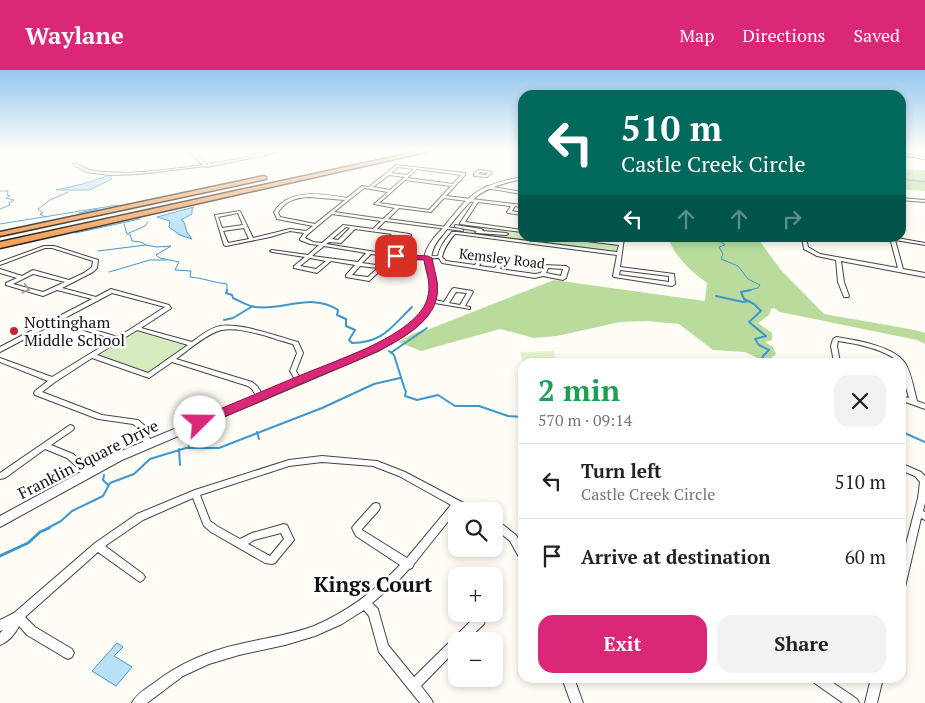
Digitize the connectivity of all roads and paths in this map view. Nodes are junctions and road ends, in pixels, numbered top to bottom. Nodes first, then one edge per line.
1 (258, 180) edge
2 (270, 180) edge
3 (277, 180) edge
4 (298, 180) edge
5 (381, 180) edge
6 (404, 180) edge
7 (417, 180) edge
8 (459, 180) edge
9 (516, 180) edge
10 (454, 185) junction
11 (487, 187) junction
12 (370, 188) junction
13 (391, 191) junction
14 (518, 192) edge
15 (443, 197) junction
16 (349, 199) junction
17 (906, 199) edge
18 (468, 200) junction
19 (477, 201) junction
20 (925, 201) edge
21 (514, 205) junction
22 (518, 206) edge
23 (400, 207) junction
24 (333, 212) junction
25 (518, 213) edge
26 (389, 219) junction
27 (316, 225) junction
28 (246, 226) junction
29 (446, 226) junction
30 (354, 227) junction
31 (221, 230) junction
32 (374, 230) junction
33 (380, 230) junction
34 (307, 232) junction
35 (518, 232) edge
36 (396, 233) junction
37 (506, 234) junction
38 (518, 236) edge
39 (0, 237) edge
40 (252, 238) junction
41 (328, 240) junction
42 (906, 241) edge
43 (545, 242) edge
44 (566, 242) edge
45 (604, 242) edge
46 (804, 242) edge
47 (893, 242) edge
48 (621, 244) joint
49 (925, 244) edge
50 (0, 245) edge
51 (322, 245) junction
52 (564, 246) junction
53 (272, 252) dead end
54 (370, 252) junction
55 (620, 254) junction
56 (308, 257) junction
57 (428, 258) junction
58 (440, 258) junction
59 (838, 259) junction
60 (330, 260) junction
61 (0, 264) edge
62 (358, 265) junction
63 (476, 267) junction
64 (617, 268) junction
65 (380, 269) junction
66 (497, 270) junction
67 (901, 270) junction
68 (0, 271) edge
69 (411, 272) dead end
70 (543, 274) junction
71 (925, 275) edge
72 (21, 277) junction
73 (70, 282) junction
74 (57, 288) junction
75 (846, 296) dead end
76 (95, 298) junction
77 (431, 301) junction
78 (445, 304) junction
79 (56, 320) junction
80 (136, 328) junction
81 (118, 339) junction
82 (193, 344) junction
83 (0, 350) edge
84 (92, 356) junction
85 (836, 358) edge
86 (896, 358) edge
87 (0, 360) edge
88 (172, 360) junction
89 (906, 375) edge
90 (53, 380) junction
91 (299, 381) junction
92 (260, 397) junction
93 (906, 400) edge
94 (914, 402) junction
95 (925, 407) edge
96 (70, 428) dead end
97 (148, 444) junction
98 (45, 446) junction
99 (906, 469) edge
100 (88, 472) junction
101 (2, 476) dead end
102 (196, 493) junction
103 (453, 502) edge
104 (376, 507) dead end
105 (922, 512) edge
106 (448, 515) edge
107 (0, 522) edge
108 (503, 530) edge
109 (240, 544) junction
110 (98, 546) junction
111 (518, 546) edge
112 (409, 565) junction
113 (906, 567) edge
114 (140, 578) dead end
115 (365, 603) junction
116 (18, 617) junction
117 (478, 622) edge
118 (0, 626) edge
119 (467, 632) edge
120 (0, 640) edge
121 (448, 651) edge
122 (68, 653) dead end
123 (570, 683) edge
124 (824, 683) edge
125 (876, 683) edge
126 (413, 686) junction
127 (138, 703) edge
128 (427, 703) edge
129 (577, 703) edge
130 (853, 703) edge
131 (870, 703) edge

1 - 39 highway
2 - 39 highway
3 - 39 highway
4 - 50 highway
5 - 12 street
6 - 13 street
7 - 10 street
8 - 10 street
9 - 11 street
10 - 15 street
11 - 14 street
11 - 18 street
12 - 13 street
12 - 16 street
13 - 23 street
15 - 18 street
15 - 23 street
16 - 24 street
16 - 27 street
17 - 20 street
18 - 19 street
18 - 29 street
19 - 21 street
19 - 37 street
21 - 22 street
21 - 25 street
23 - 26 street
24 - 26 street
24 - 27 street
26 - 29 street
26 - 32 street
26 - 33 street
27 - 34 street
28 - 31 street
28 - 31 street
28 - 40 street
29 - 37 street
29 - 57 street
30 - 32 street
30 - 41 street
30 - 41 street
31 - 40 street
32 - 33 street
33 - 36 street
34 - 40 street
34 - 51 street, Kemsley Road
35 - 37 street
36 - 36 street
37 - 38 street
37 - 58 street
41 - 51 street
42 - 49 street
43 - 52 street
44 - 52 street
45 - 48 street
46 - 59 street
47 - 67 street
48 - 55 street
51 - 54 street, Kemsley Road
51 - 56 street
52 - 55 street
53 - 56 street
54 - 57 street, Kemsley Road
54 - 62 street
55 - 64 street
56 - 60 street
56 - 60 street
57 - 58 street, Kemsley Road
57 - 77 street
58 - 63 street, Kemsley Road
59 - 67 street
59 - 75 street
60 - 62 street
61 - 73 street
62 - 65 street
62 - 65 street
63 - 66 street, Kemsley Road
63 - 66 street
64 - 64 street
65 - 69 street
66 - 70 street, Kemsley Road
67 - 71 street
68 - 72 street
70 - 70 street, Kemsley Road
72 - 73 street
72 -> 74 street
73 - 74 street
74 - 76 street
76 - 79 street
76 - 80 street
77 - 78 street
77 - 91 street, Franklin Square Drive
78 - 78 street
79 - 81 street
79 - 83 street
80 - 81 street
80 - 82 street
81 - 84 street
82 - 88 street
82 - 91 street
84 - 88 street
84 - 90 street
85 - 86 street
87 - 90 street
88 - 92 street
89 - 94 street
90 - 97 street
91 - 92 street, Franklin Square Drive
92 - 97 street, Franklin Square Drive
93 - 94 street
94 - 95 street
96 - 98 street
97 - 100 street, Franklin Square Drive
98 - 100 street
98 - 101 street
99 - 105 street
100 - 107 street, Franklin Square Drive
102 - 103 street
102 - 109 street
102 - 110 street
104 - 112 street
105 - 113 street
106 - 112 street
108 - 111 street
109 - 109 street
110 - 114 street
110 - 116 street
112 - 115 street
115 - 126 street
115 - 127 street
116 - 118 street
116 - 120 street
116 - 122 street
117 - 119 street
121 - 126 street
123 - 129 street
124 - 130 street
125 - 131 street
126 - 128 street

